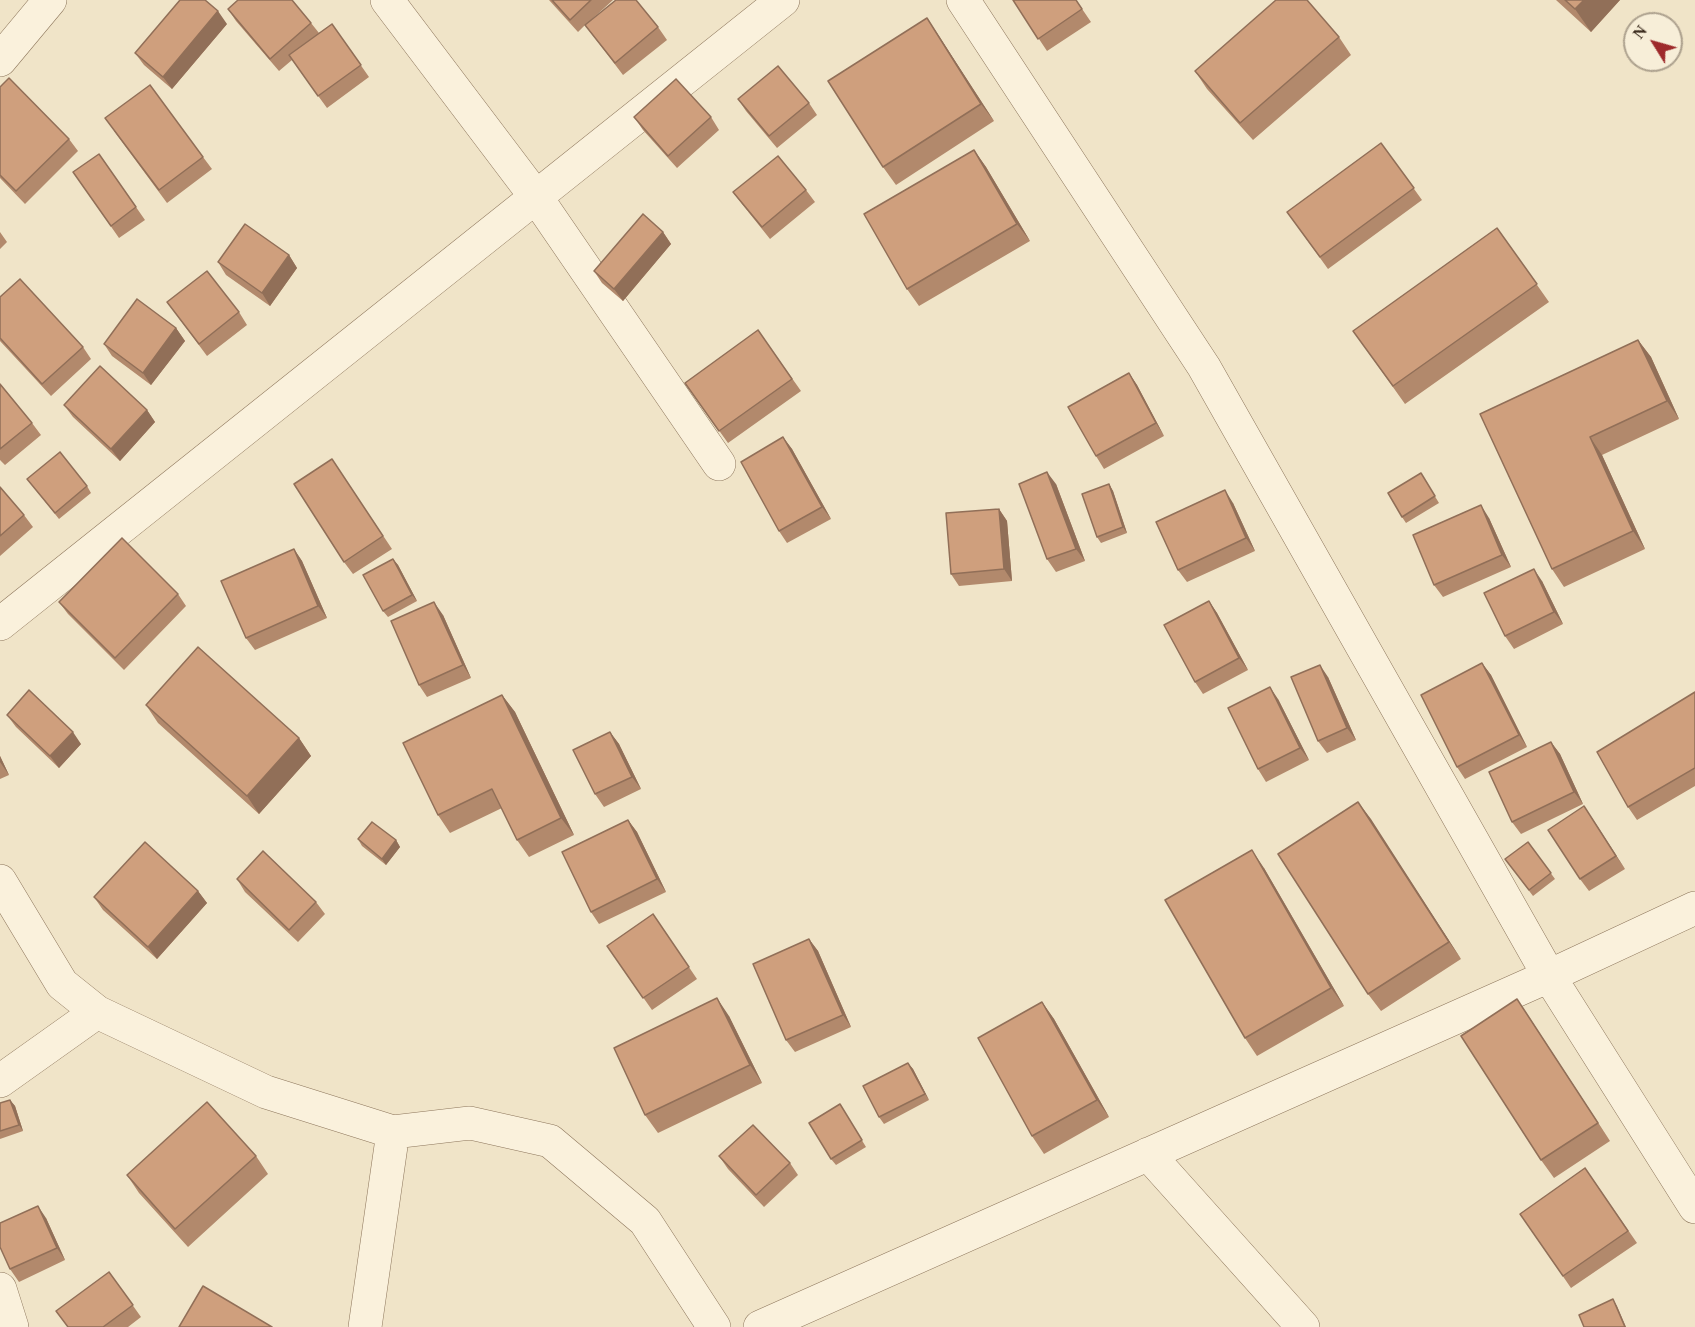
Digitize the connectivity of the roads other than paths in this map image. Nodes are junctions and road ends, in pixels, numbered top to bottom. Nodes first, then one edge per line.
1 (50, 0) edge
2 (387, 0) edge
3 (783, 0) edge
4 (963, 0) edge
5 (0, 60) edge
6 (536, 197) junction
7 (719, 464) dead end
8 (0, 624) edge
9 (0, 881) edge
10 (1695, 908) edge
11 (1549, 976) junction
12 (97, 1012) junction
13 (0, 1081) edge
14 (393, 1132) junction
15 (1148, 1154) junction
16 (1695, 1207) edge
17 (0, 1289) edge
18 (12, 1327) edge
19 (365, 1327) edge
20 (714, 1327) edge
21 (760, 1327) edge
22 (1303, 1327) edge

1 - 5 street
2 - 6 street
3 - 6 street
4 - 11 street
6 - 7 street
6 - 8 street
9 - 12 street
10 - 11 street
11 - 15 street
11 - 16 street
12 - 13 street
12 - 14 street
14 - 19 street
14 - 20 street
15 - 21 street
15 - 22 street
17 - 18 street

